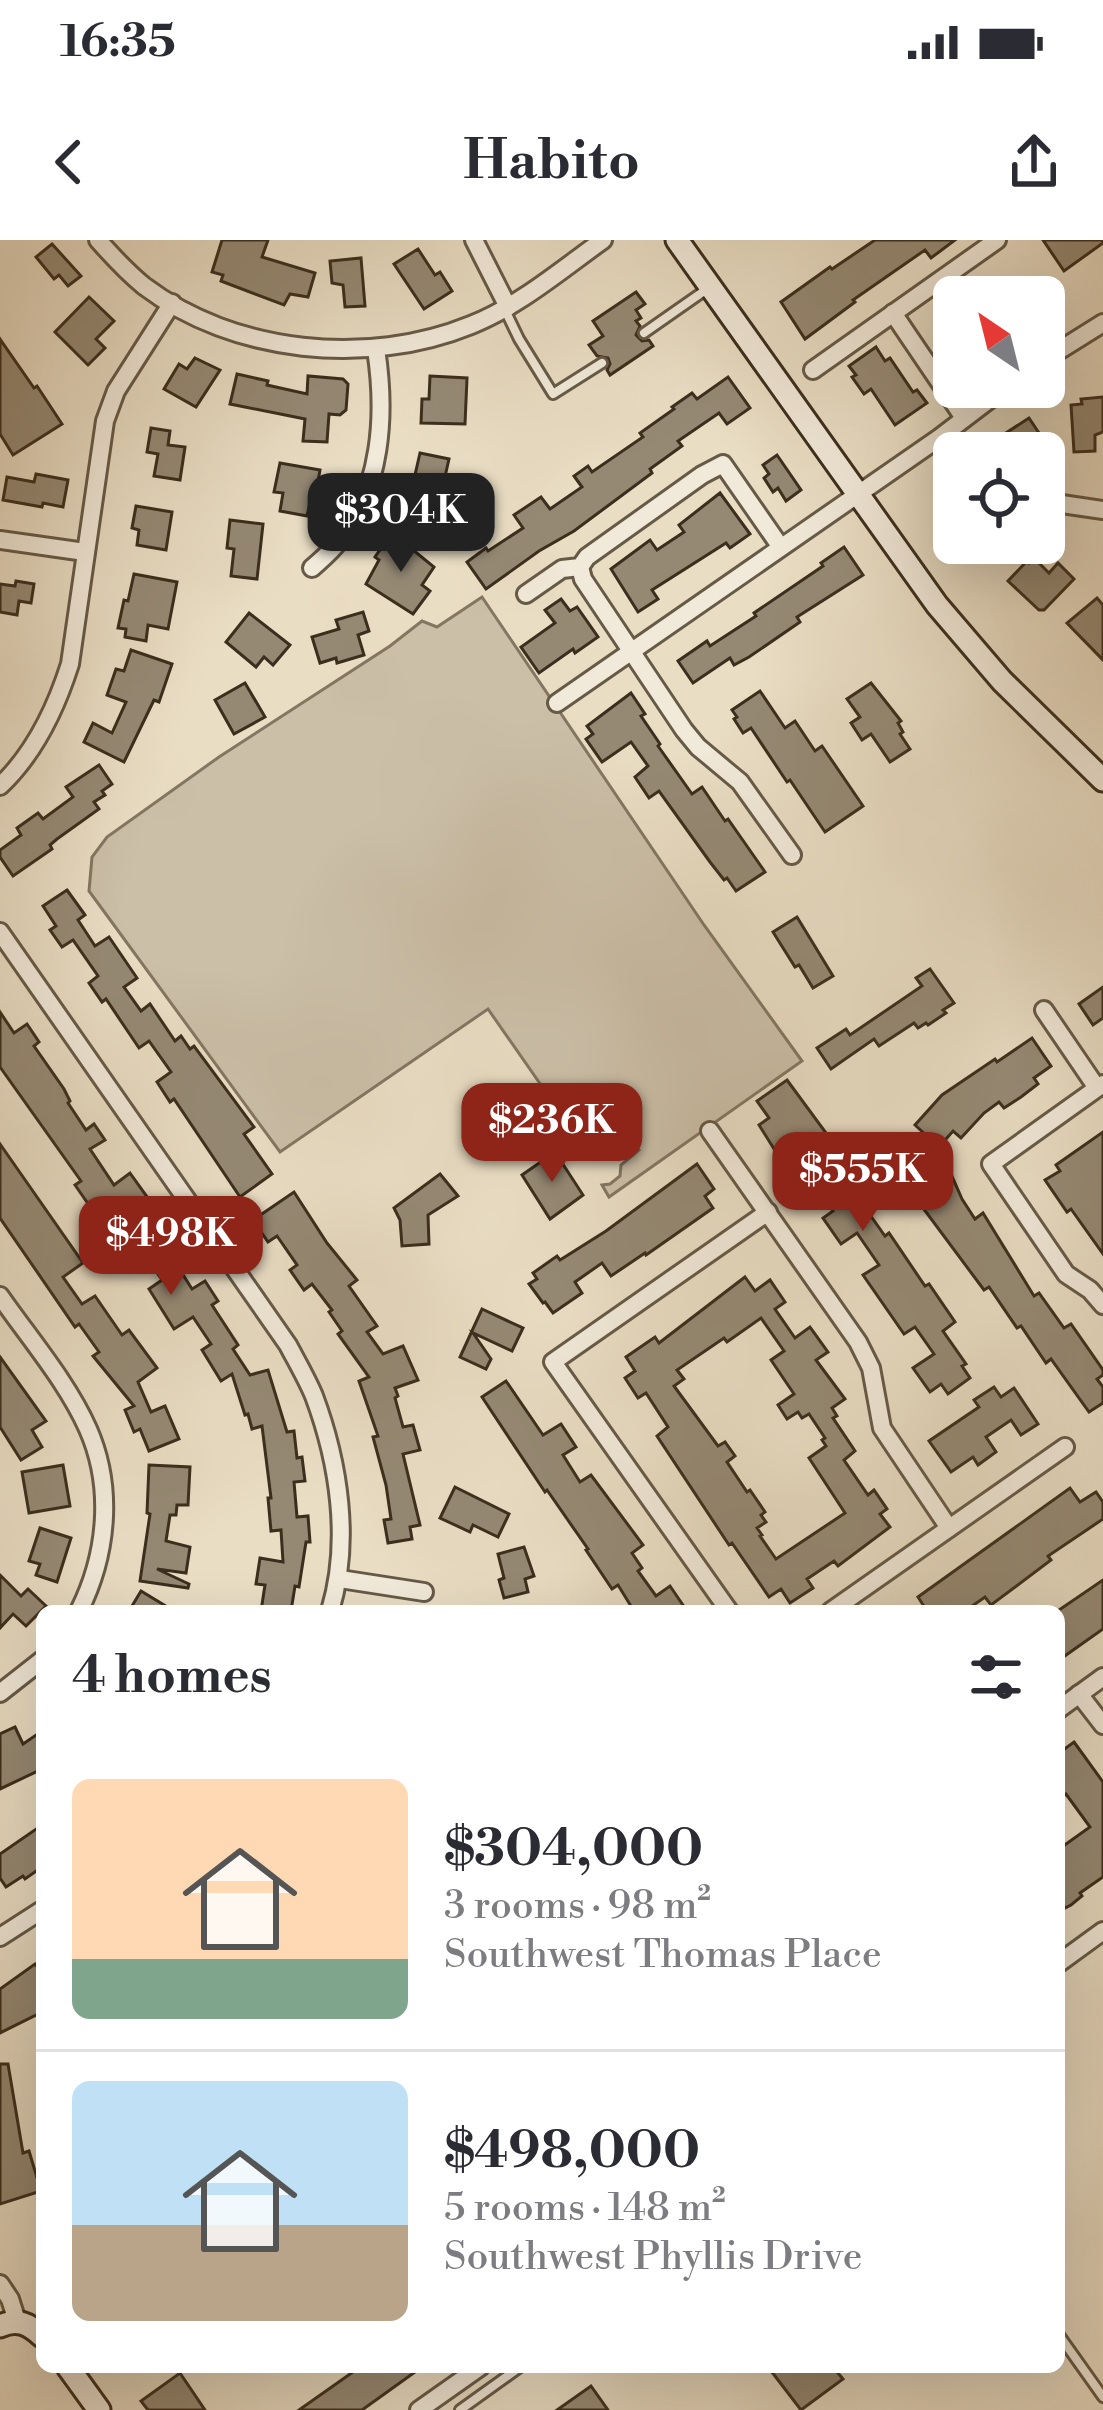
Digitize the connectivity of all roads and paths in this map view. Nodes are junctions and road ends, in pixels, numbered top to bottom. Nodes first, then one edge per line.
1 (98, 240) edge
2 (474, 240) edge
3 (603, 240) edge
4 (677, 240) edge
5 (998, 240) edge
6 (710, 287) junction
7 (172, 303) junction
8 (506, 308) junction
9 (893, 313) junction
10 (1103, 323) edge
11 (644, 333) dead end
12 (1065, 347) edge
13 (376, 349) junction
14 (602, 363) dead end
15 (812, 370) dead end
16 (978, 408) edge
17 (964, 418) junction
18 (856, 494) junction
19 (1065, 505) edge
20 (1103, 511) edge
21 (0, 540) edge
22 (780, 546) junction
23 (85, 552) junction
24 (580, 567) junction
25 (312, 568) dead end
26 (526, 594) dead end
27 (631, 651) junction
28 (556, 703) dead end
29 (1103, 780) edge
30 (0, 786) edge
31 (792, 855) dead end
32 (0, 932) edge
33 (1044, 1010) dead end
34 (1100, 1086) edge
35 (710, 1130) dead end
36 (768, 1212) junction
37 (0, 1297) edge
38 (1103, 1305) edge
39 (1065, 1447) dead end
40 (949, 1528) junction
41 (340, 1579) junction
42 (424, 1592) dead end
43 (82, 1605) edge
44 (332, 1605) edge
45 (725, 1605) edge
46 (840, 1605) edge
47 (36, 1665) edge
48 (1103, 1677) edge
49 (0, 1694) edge
50 (1079, 1694) junction
51 (1065, 1704) edge
52 (1103, 1725) edge
53 (36, 1914) edge
54 (1103, 1930) edge
55 (0, 1937) edge
56 (1065, 1958) edge
57 (0, 2284) edge
58 (8, 2324) edge
59 (36, 2331) edge
60 (1065, 2343) edge
61 (72, 2373) edge
62 (471, 2373) edge
63 (512, 2373) edge
64 (1103, 2397) edge
65 (99, 2410) edge
66 (419, 2410) edge
67 (460, 2410) edge

1 - 7 street
2 - 8 street
3 - 8 street
4 - 6 main road
5 - 9 street
6 - 11 lane
6 - 18 main road
7 - 13 street
7 - 23 street
8 - 13 street
8 - 14 lane
9 - 15 street
9 - 17 street
10 - 12 street
13 - 25 street
16 - 17 street
17 - 18 street
18 - 22 street
18 - 29 main road
19 - 20 street
21 - 23 street
22 - 24 street
22 - 27 street
23 - 30 street
24 - 26 street
24 - 27 street
27 - 28 street
27 - 31 street
32 - 41 street
33 - 34 street
34 - 38 street
35 - 36 street
36 - 40 street
36 - 45 street
37 - 43 street
39 - 40 street
40 - 46 street
41 - 42 street
41 - 44 street
47 - 49 street
48 - 50 street
50 - 51 street
50 - 52 street
53 - 55 street
54 - 56 street
57 - 58 street
58 - 59 main road
60 - 64 lane
61 - 65 main road
62 - 66 street
63 - 67 lane

